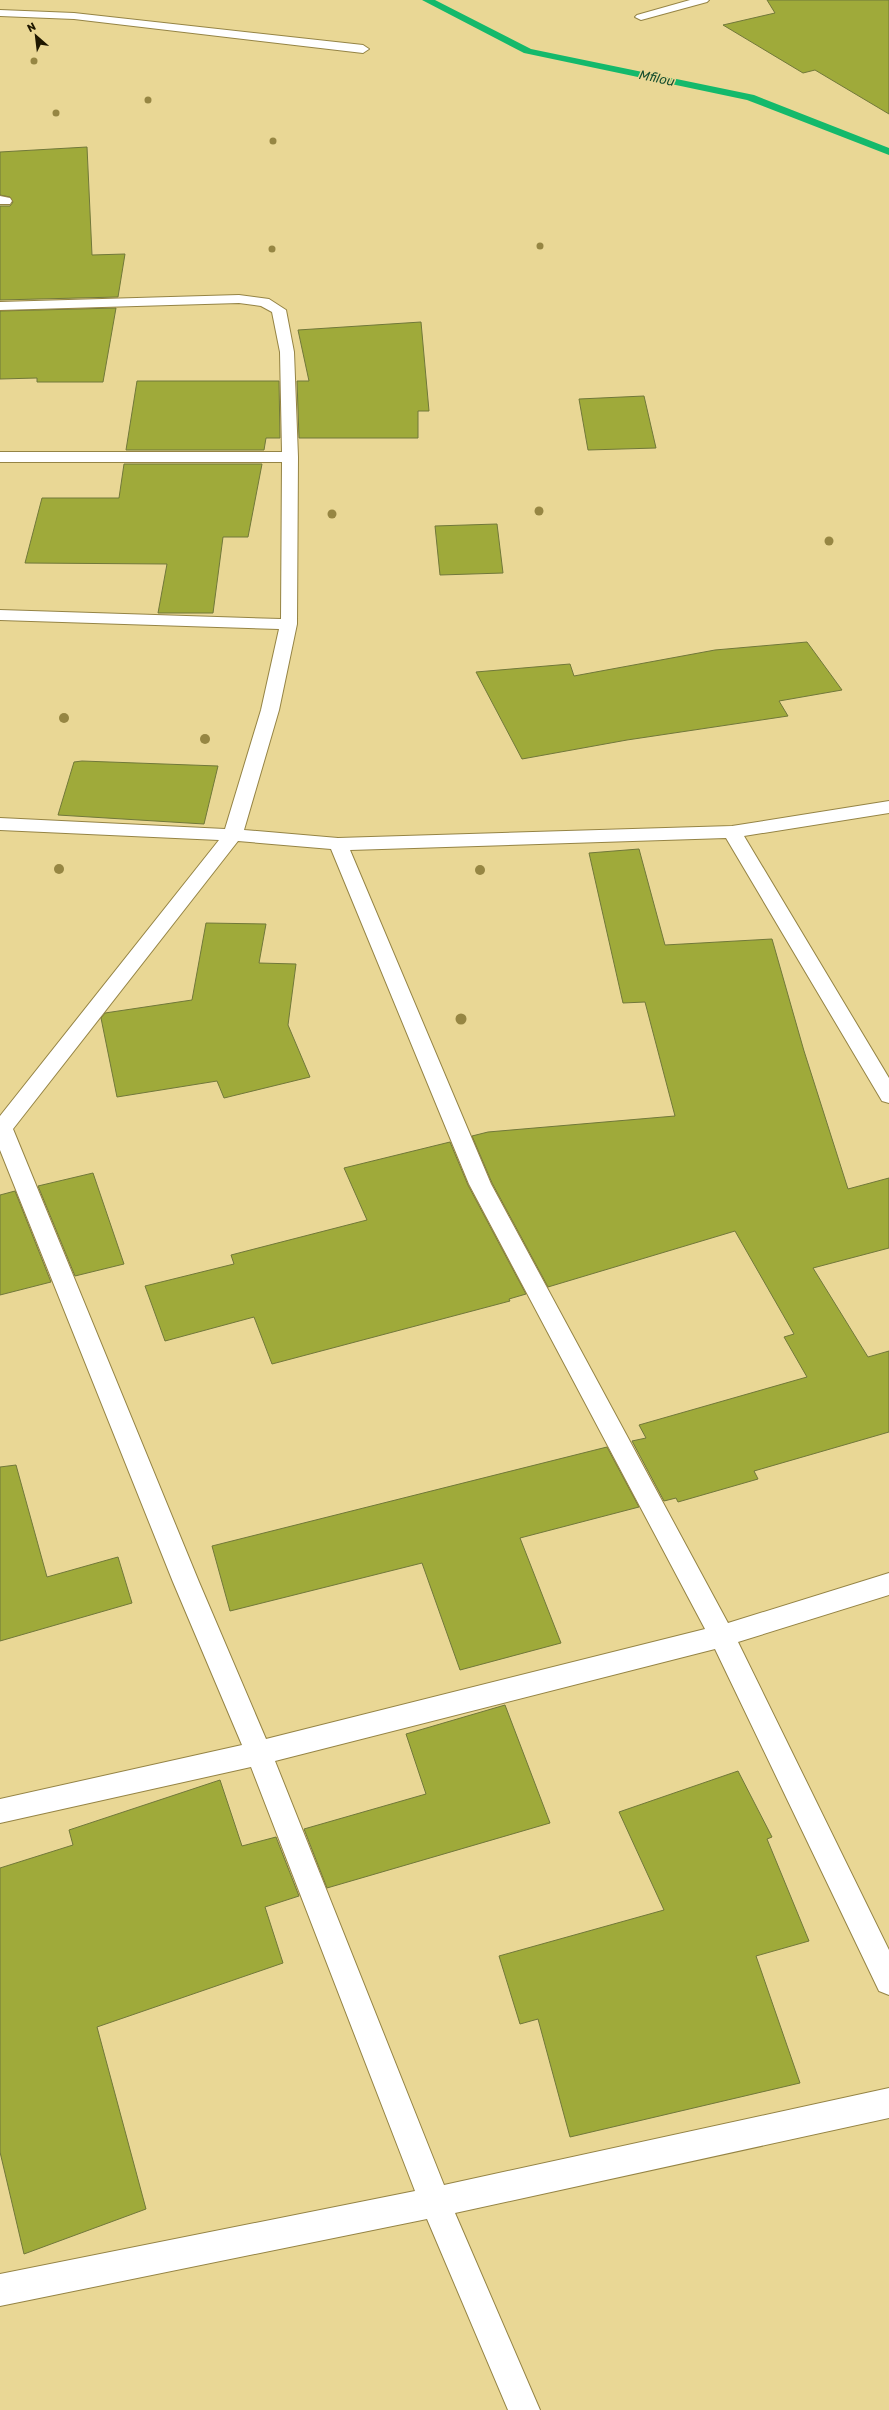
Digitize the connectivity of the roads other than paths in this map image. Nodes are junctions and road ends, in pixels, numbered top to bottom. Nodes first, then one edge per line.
1 (703, 0) edge
2 (0, 13) edge
3 (641, 17) dead end
4 (363, 49) dead end
5 (0, 306) edge
6 (290, 457) junction
7 (0, 458) edge
8 (0, 615) edge
9 (289, 624) junction
10 (889, 807) edge
11 (0, 824) edge
12 (732, 832) junction
13 (233, 835) junction
14 (338, 844) junction
15 (889, 1096) edge
16 (1, 1129) edge
17 (889, 1584) edge
18 (722, 1636) junction
19 (259, 1753) junction
20 (0, 1811) edge
21 (889, 1981) edge
22 (889, 2103) edge
23 (435, 2202) junction
24 (0, 2290) edge
25 (524, 2410) edge

1 - 3 street
2 - 4 street
5 - 6 street
6 - 7 street
6 - 9 street
8 - 9 street
9 - 13 street
10 - 12 street
11 - 13 street
12 - 14 street
12 - 15 street
13 - 14 street
13 - 16 street
14 - 18 street
16 - 19 street
17 - 18 street
18 - 19 street
18 - 21 street
19 - 20 street
19 - 23 street
22 - 23 street
23 - 24 street
23 - 25 street

